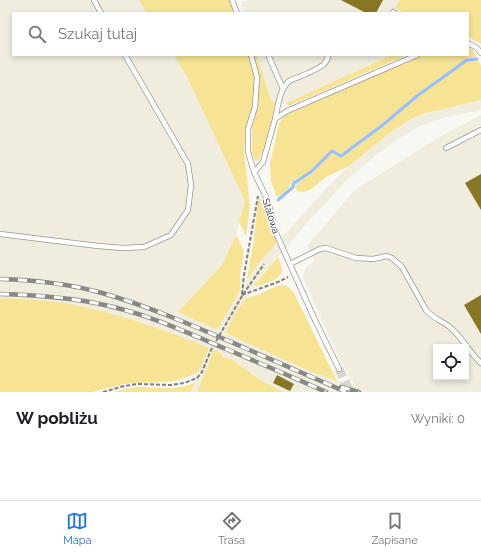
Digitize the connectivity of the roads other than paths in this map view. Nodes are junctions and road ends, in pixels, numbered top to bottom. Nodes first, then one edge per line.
1 (94, 0) edge
2 (232, 0) edge
3 (100, 12) edge
4 (237, 12) edge
5 (469, 44) edge
6 (481, 53) edge
7 (126, 56) edge
8 (251, 56) edge
9 (269, 56) edge
10 (328, 56) edge
11 (415, 56) edge
12 (283, 89) junction
13 (275, 119) junction
14 (481, 130) edge
15 (446, 148) dead end
16 (254, 172) junction
17 (0, 234) edge
18 (290, 264) junction
19 (481, 363) edge
20 (339, 369) tunnel mouth

1 - 3 lane
2 - 4 lane
5 - 6 lane
7 - 17 lane
8 - 16 lane, Stalowa
9 - 12 lane
10 - 12 lane
11 - 13 lane
12 - 13 lane
13 - 16 lane
14 - 15 lane
16 - 18 lane, Stalowa
18 - 19 lane
18 - 20 lane, Stalowa

